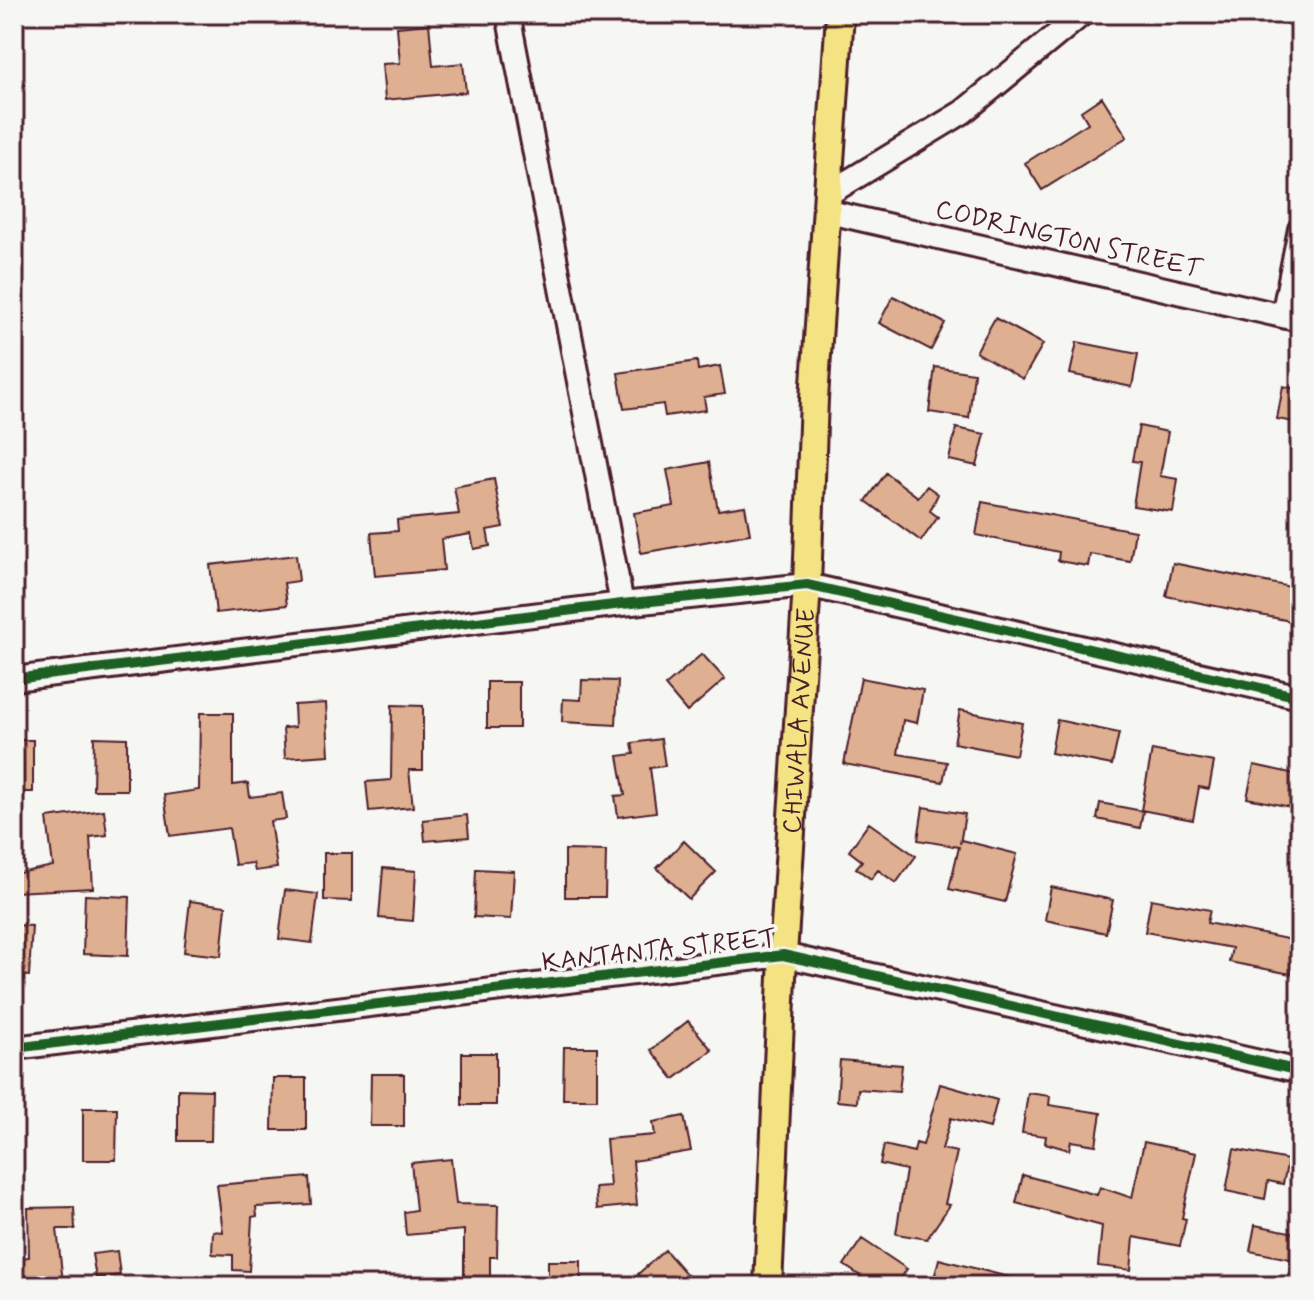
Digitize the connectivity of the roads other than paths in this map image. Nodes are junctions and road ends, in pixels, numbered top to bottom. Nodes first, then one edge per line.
1 (508, 14) edge
2 (840, 14) edge
3 (1082, 14) edge
4 (826, 203) junction
5 (1300, 229) edge
6 (1291, 318) edge
7 (807, 585) junction
8 (622, 604) junction
9 (14, 679) edge
10 (1300, 697) edge
11 (783, 955) junction
12 (14, 1048) edge
13 (1300, 1071) edge
14 (768, 1286) edge

1 - 8 street
2 - 4 main road, CHIWALA AVENUE
3 - 4 street
4 - 6 street, CODRINGTON STREET
4 - 7 main road, CHIWALA AVENUE
5 - 6 street
7 - 8 street
7 - 10 street
7 - 11 main road, CHIWALA AVENUE
8 - 9 street
11 - 12 street, KANTANTA STREET
11 - 13 street, KANTANTA STREET
11 - 14 main road, CHIWALA AVENUE

